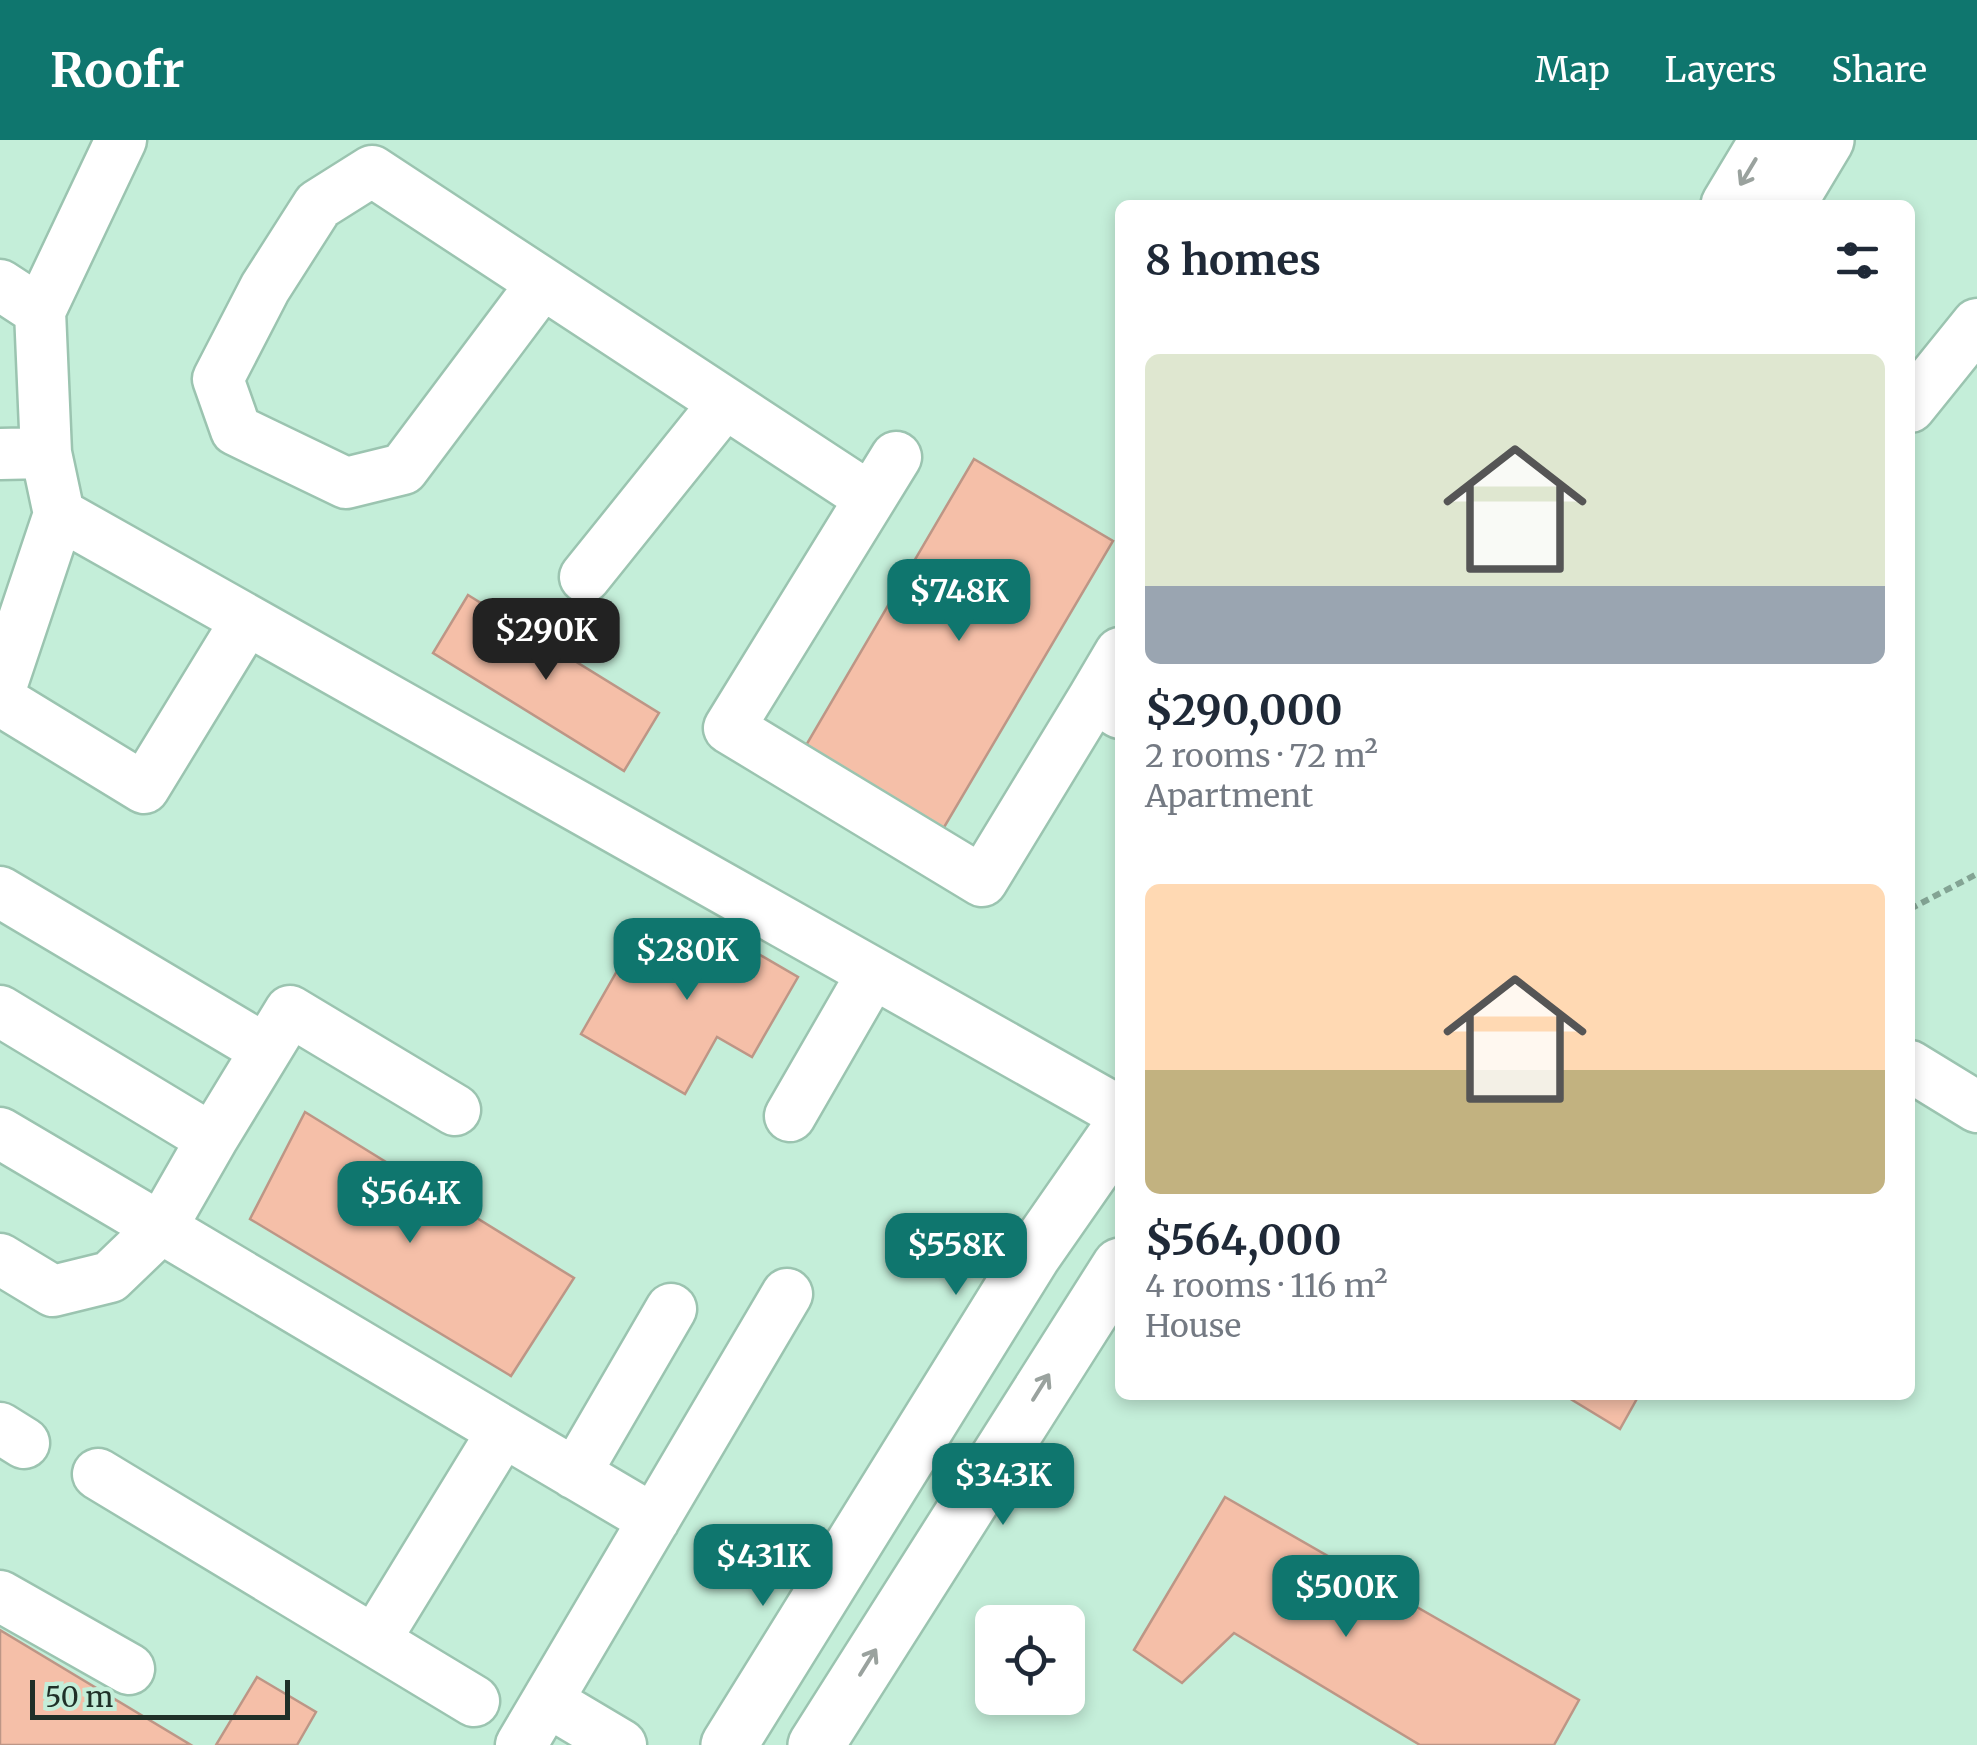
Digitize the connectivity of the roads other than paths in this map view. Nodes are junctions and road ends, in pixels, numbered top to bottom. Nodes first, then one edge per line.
1 (121, 140) edge
2 (1768, 140) edge
3 (1826, 140) edge
4 (1731, 200) edge
5 (1790, 200) edge
6 (541, 285) junction
7 (20, 298) edge
8 (1977, 324) edge
9 (1915, 401) edge
10 (724, 404) junction
11 (23, 454) edge
12 (59, 514) junction
13 (585, 577) dead end
14 (246, 621) junction
15 (1115, 672) edge
16 (0, 690) edge
17 (0, 700) edge
18 (1107, 705) edge
19 (0, 892) edge
20 (872, 974) junction
21 (0, 1011) edge
22 (266, 1050) junction
23 (1915, 1069) edge
24 (1977, 1108) edge
25 (1115, 1109) edge
26 (455, 1110) dead end
27 (790, 1116) dead end
28 (0, 1132) edge
29 (1115, 1137) edge
30 (212, 1139) junction
31 (161, 1228) junction
32 (0, 1259) edge
33 (1115, 1274) edge
34 (787, 1294) dead end
35 (671, 1310) dead end
36 (504, 1431) junction
37 (98, 1474) dead end
38 (575, 1474) junction
39 (654, 1520) junction
40 (0, 1596) edge
41 (375, 1640) junction
42 (129, 1669) dead end
43 (474, 1701) dead end
44 (547, 1701) junction
45 (521, 1745) edge
46 (622, 1745) edge
47 (729, 1745) edge
48 (816, 1745) edge

1 - 7 street
2 -> 4 main road
3 - 5 main road
6 - 6 street
6 - 10 street
7 - 11 street
8 - 9 street
10 - 13 street
10 - 18 street
11 - 12 street
12 - 14 street
12 - 16 street
14 - 17 street
14 - 20 street
15 - 18 street
19 - 22 street
20 - 25 street
20 - 27 street
21 - 30 street
22 - 26 street
22 - 30 street
23 - 24 street
28 - 31 street
29 - 47 main road
30 - 31 street
31 - 32 street
31 - 36 street
48 -> 33 main road
34 - 39 street
35 - 38 street
36 - 38 street
36 - 41 street
37 - 41 street
38 - 39 street
39 - 44 street
40 - 42 street
41 - 43 street
44 - 45 street
44 - 46 street

